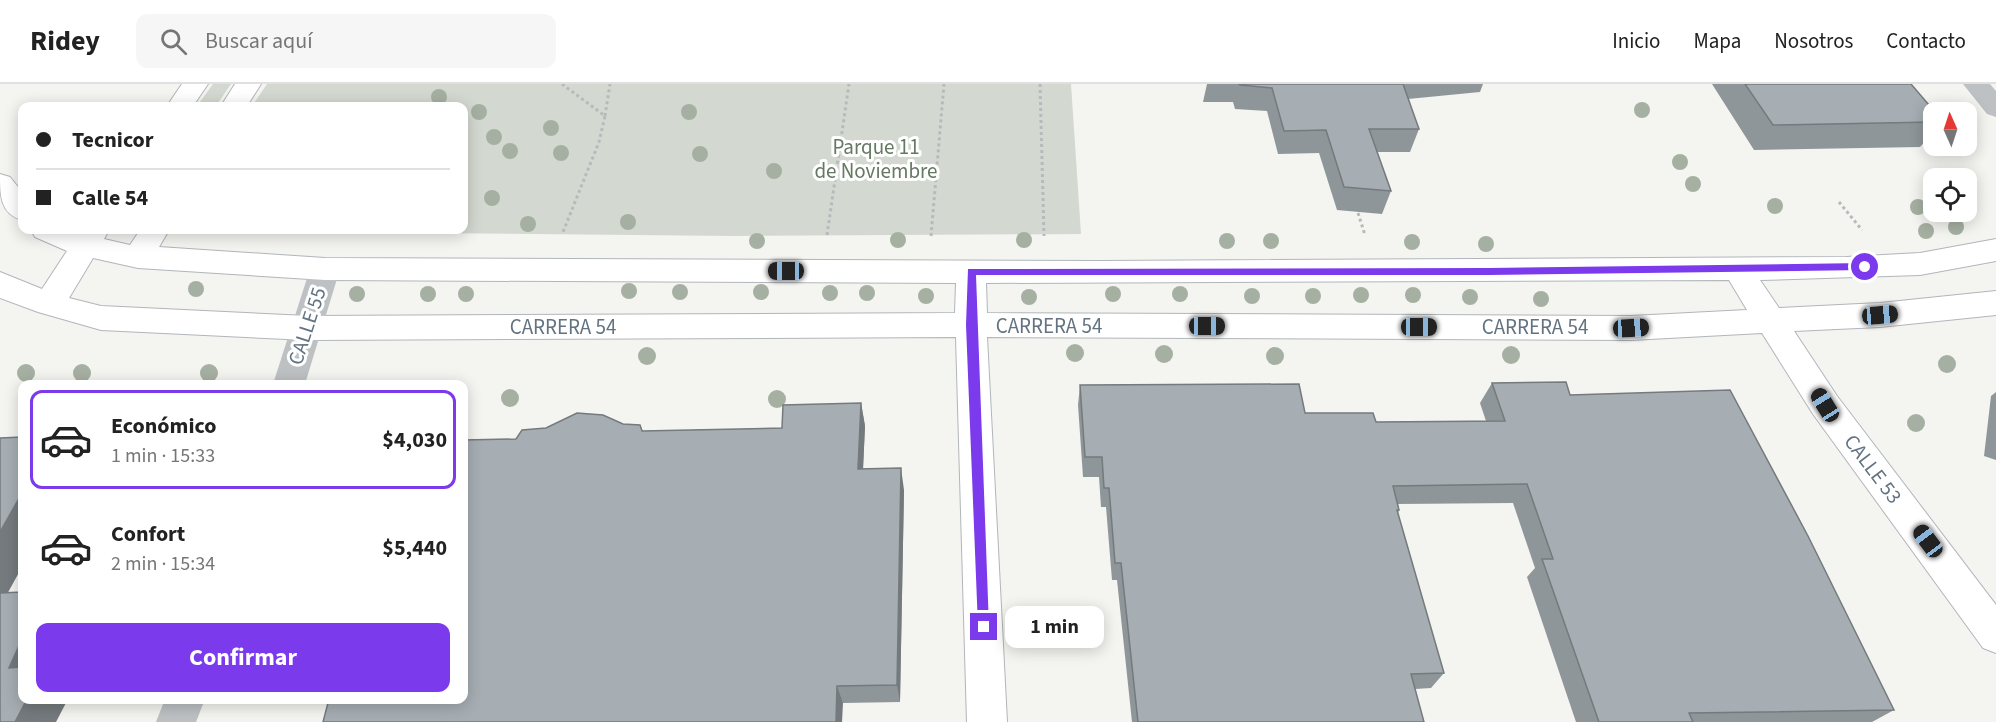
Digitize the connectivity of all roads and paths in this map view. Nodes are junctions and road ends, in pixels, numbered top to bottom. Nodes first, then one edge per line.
1 (195, 84) edge
2 (248, 84) edge
3 (562, 84) edge
4 (610, 84) edge
5 (849, 84) edge
6 (944, 84) edge
7 (1040, 84) edge
8 (1976, 84) edge
9 (183, 102) edge
10 (237, 102) edge
11 (1996, 108) edge
12 (605, 116) junction
13 (0, 184) edge
14 (1839, 202) dead end
15 (18, 205) edge
16 (67, 234) edge
17 (152, 234) edge
18 (89, 238) edge
19 (1868, 238) dead end
20 (560, 239) dead end
21 (930, 239) dead end
22 (827, 240) dead end
23 (1044, 240) dead end
24 (1996, 250) edge
25 (138, 257) junction
26 (325, 269) junction
27 (1737, 269) junction
28 (971, 272) junction
29 (0, 283) edge
30 (1996, 303) edge
31 (49, 304) junction
32 (1772, 321) junction
33 (971, 325) junction
34 (308, 328) junction
35 (290, 380) edge
36 (1996, 635) edge
37 (182, 704) edge
38 (176, 722) edge
39 (987, 722) edge

1 - 9 main road
2 - 10 main road
3 - 12 path
4 - 12 path
5 - 22 path
6 - 21 path
7 - 23 path
8 - 11 street
12 - 20 path
13 - 15 main road
14 - 19 path
16 - 18 main road
17 - 25 main road
18 - 25 main road
18 - 31 main road
24 - 27 main road
25 - 26 main road
26 - 28 main road
26 - 34 street, CALLE 55
27 - 28 main road
27 - 32 main road, CALLE 53
28 - 33 main road
29 - 31 main road, CARRERA 54
30 - 32 main road, CARRERA 54
31 - 34 main road, CARRERA 54
32 - 33 main road, CARRERA 54
32 - 36 main road, CALLE 53
33 - 34 main road, CARRERA 54
33 - 39 main road
34 - 35 street, CALLE 55
37 - 38 street

